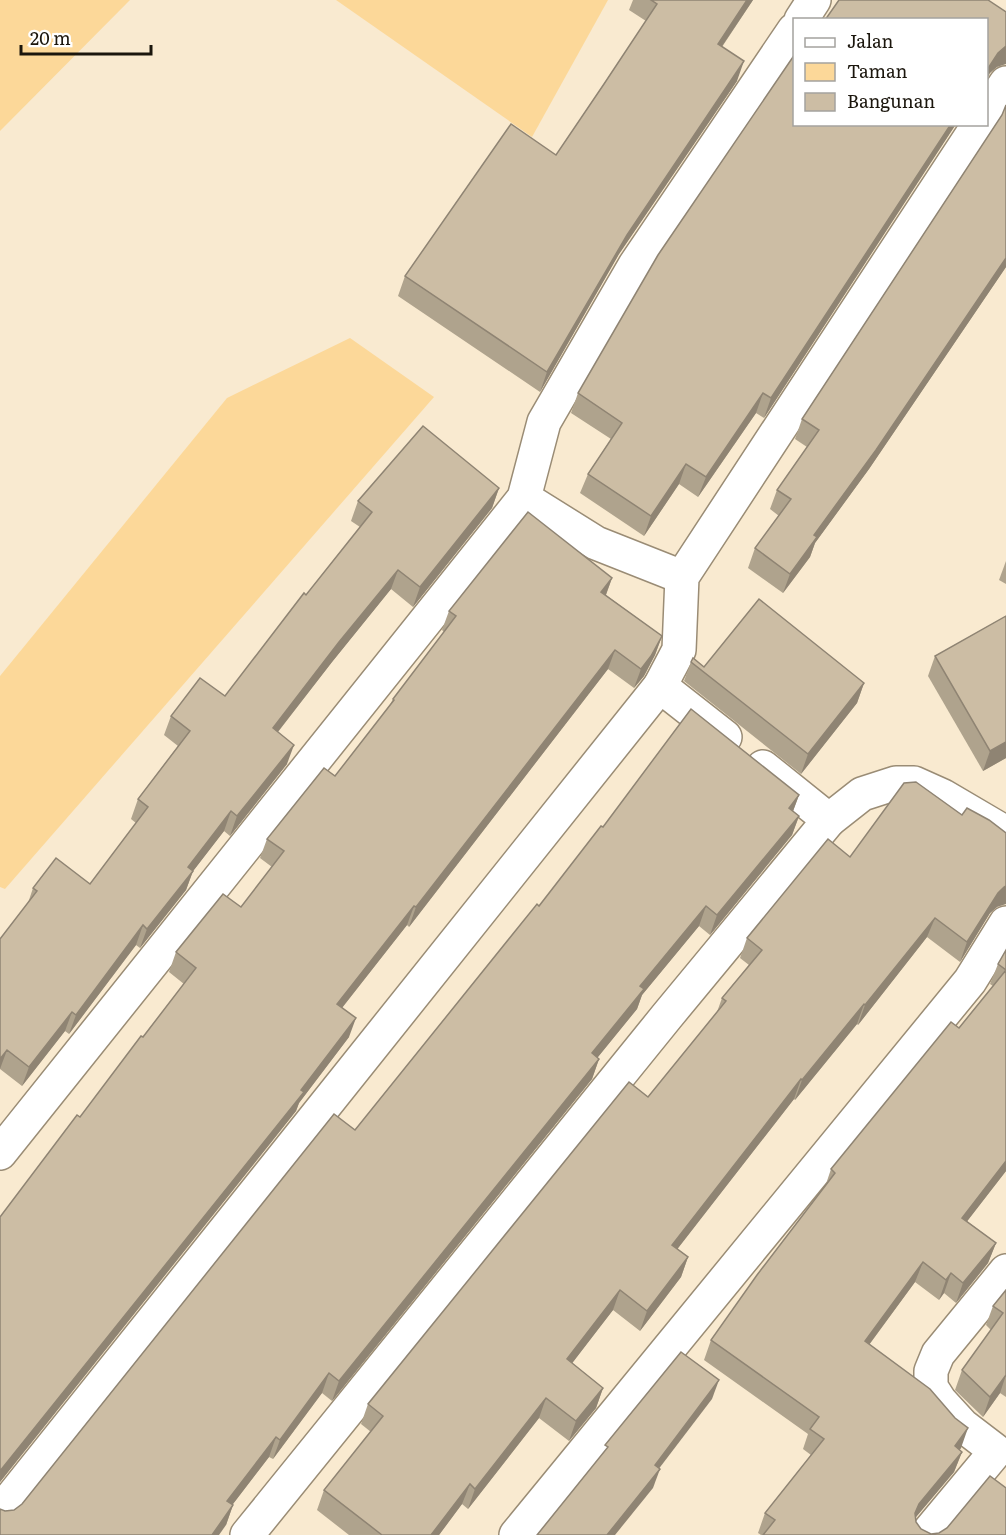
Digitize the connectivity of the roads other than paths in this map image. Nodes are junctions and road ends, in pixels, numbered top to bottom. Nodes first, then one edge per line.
1 (814, 0) edge
2 (802, 18) edge
3 (793, 33) edge
4 (1006, 83) edge
5 (988, 111) edge
6 (978, 126) edge
7 (524, 498) junction
8 (682, 576) junction
9 (660, 686) junction
10 (830, 820) junction
11 (1006, 833) edge
12 (1006, 923) edge
13 (0, 1153) edge
14 (1006, 1271) edge
15 (1001, 1455) edge
16 (0, 1512) edge
17 (250, 1534) edge
18 (516, 1535) edge
19 (926, 1535) edge

1 - 2 street
3 - 7 street
4 - 5 street
6 - 8 street
7 - 8 street
7 - 13 street
8 - 9 street
9 - 10 street
9 - 16 street
10 - 11 street
10 - 17 street
12 - 18 street
14 - 15 street
15 - 19 street

